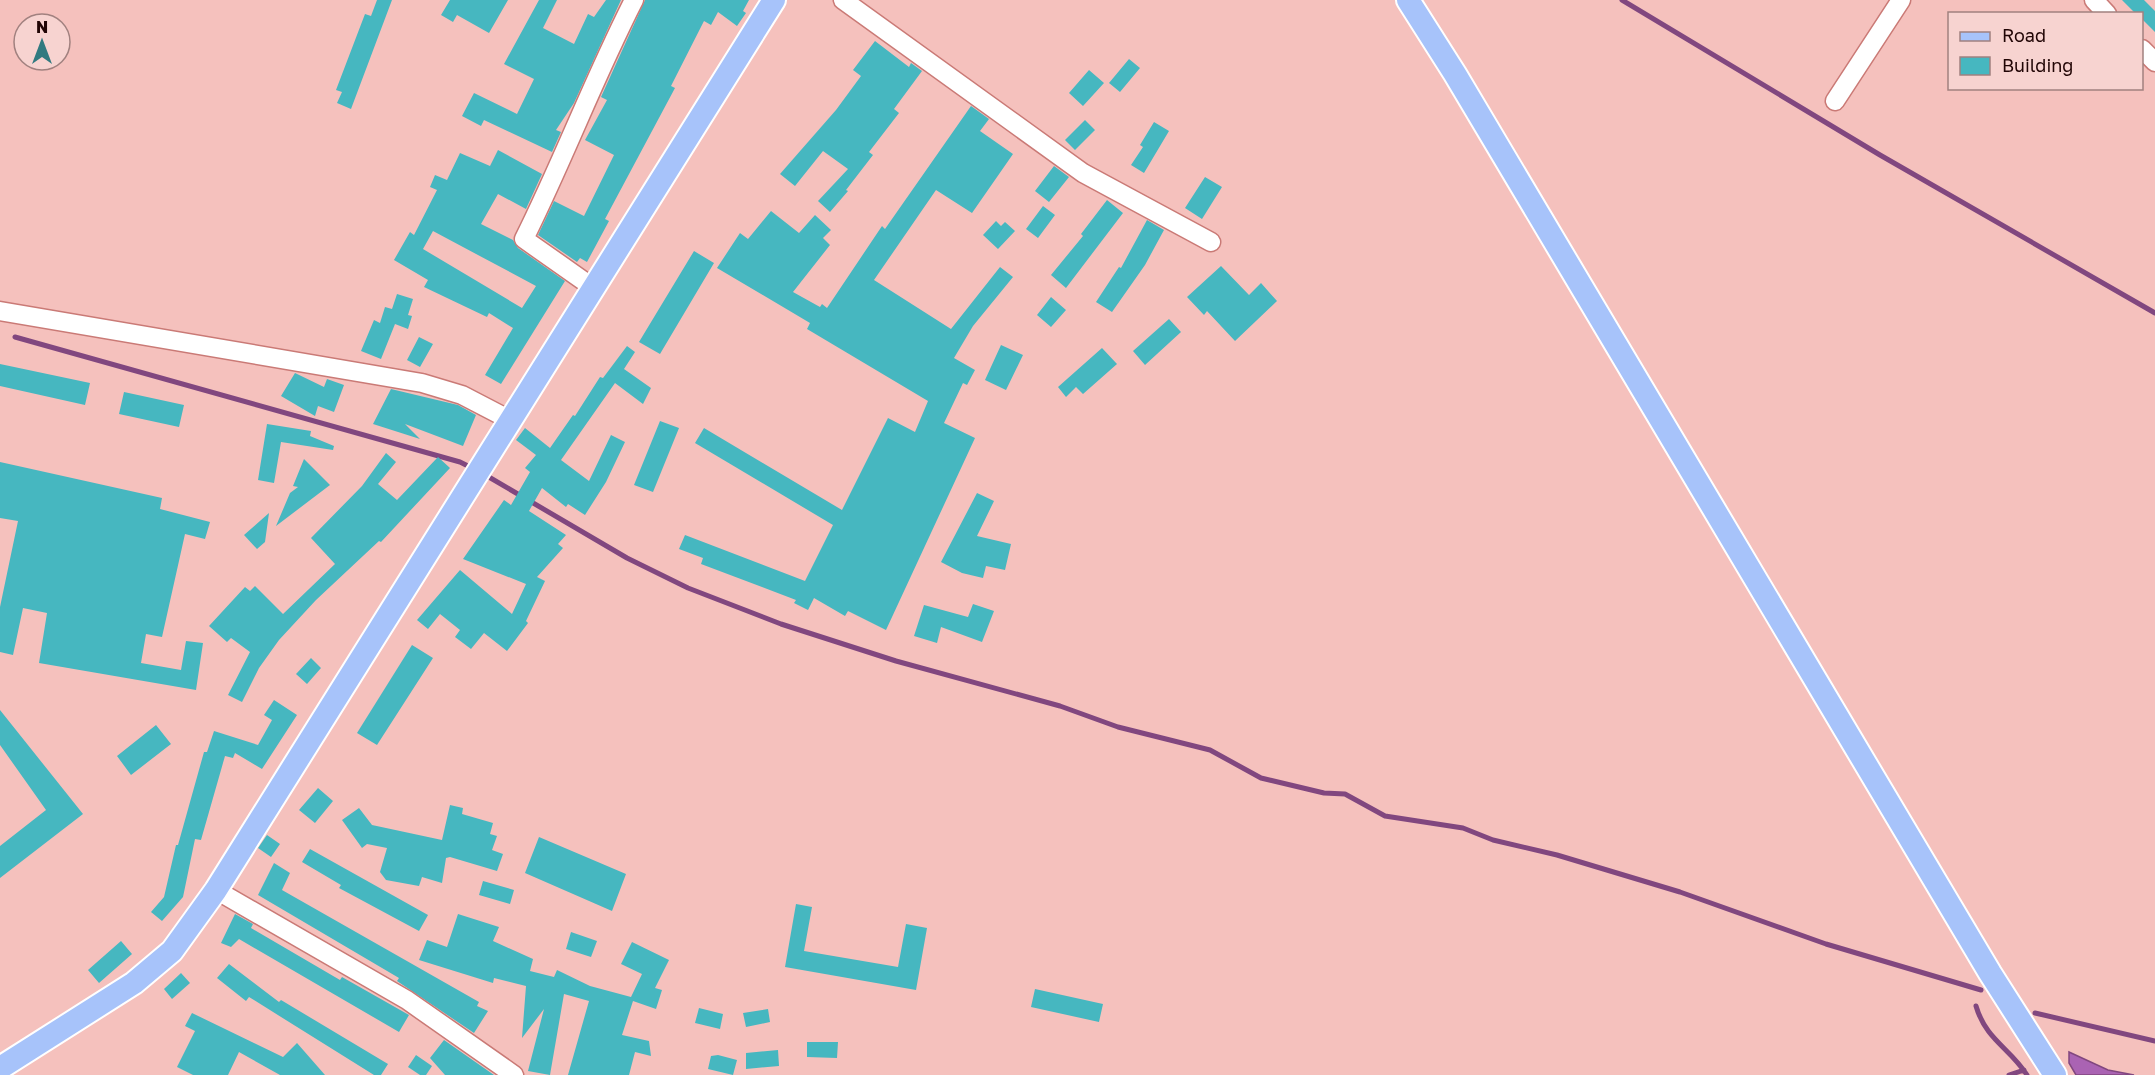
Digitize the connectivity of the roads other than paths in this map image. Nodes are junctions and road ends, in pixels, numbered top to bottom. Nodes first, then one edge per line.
1 (634, 0) edge
2 (774, 0) edge
3 (843, 0) edge
4 (1408, 0) edge
5 (1901, 0) edge
6 (2094, 0) edge
7 (2105, 12) edge
8 (2143, 50) edge
9 (2155, 62) edge
10 (1835, 101) dead end
11 (1211, 242) dead end
12 (595, 289) junction
13 (0, 311) edge
14 (512, 421) junction
15 (216, 890) junction
16 (0, 1068) edge
17 (514, 1075) edge
18 (2055, 1075) edge

1 - 12 street
2 - 12 main road
3 - 11 street
4 - 18 main road
5 - 10 street
6 - 7 street
8 - 9 street
12 - 14 main road
13 - 14 street
14 - 15 main road
15 - 16 main road
15 - 17 street

